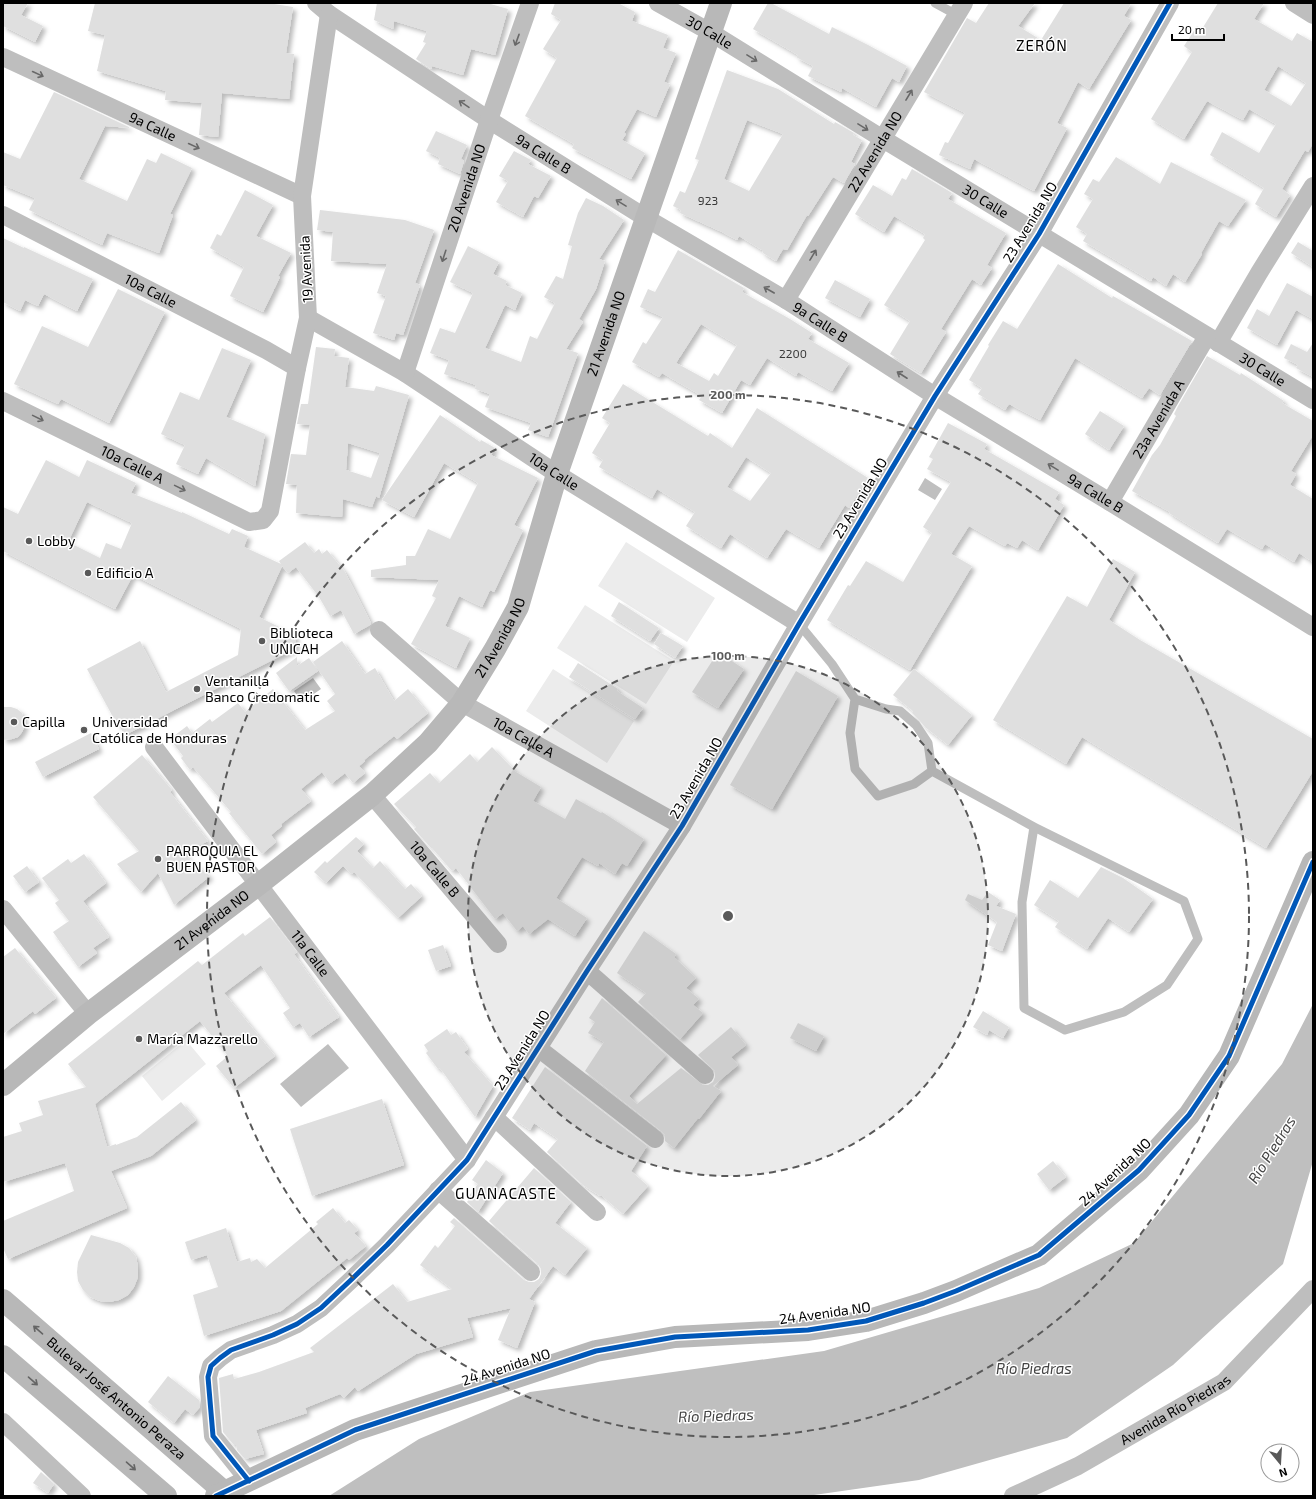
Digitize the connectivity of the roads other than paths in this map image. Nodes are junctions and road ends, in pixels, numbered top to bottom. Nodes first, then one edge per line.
1 (530, 3) edge
2 (658, 3) edge
3 (721, 3) edge
4 (935, 3) edge
5 (1170, 3) edge
6 (1294, 3) edge
7 (322, 8) edge
8 (960, 9) edge
9 (1313, 15) edge
10 (710, 32) junction
11 (3, 57) edge
12 (489, 120) junction
13 (883, 139) junction
14 (1313, 186) edge
15 (302, 196) junction
16 (3, 215) edge
17 (646, 218) junction
18 (1039, 234) junction
19 (786, 300) junction
20 (308, 318) junction
21 (1213, 339) junction
22 (297, 368) junction
23 (405, 373) junction
24 (935, 396) junction
25 (1313, 400) edge
26 (3, 401) edge
27 (557, 474) junction
28 (1110, 502) junction
29 (263, 520) joint
30 (799, 624) junction
31 (1313, 627) edge
32 (379, 630) dead end
33 (855, 699) junction
34 (462, 703) junction
35 (154, 747) dead end
36 (932, 771) junction
37 (372, 795) junction
38 (682, 826) junction
39 (1034, 827) junction
40 (1313, 862) edge
41 (258, 885) junction
42 (3, 910) edge
43 (498, 944) dead end
44 (587, 971) junction
45 (88, 1014) junction
46 (538, 1048) junction
47 (705, 1075) dead end
48 (3, 1085) edge
49 (494, 1117) junction
50 (655, 1139) dead end
51 (467, 1160) junction
52 (438, 1190) junction
53 (597, 1212) dead end
54 (531, 1272) dead end
55 (1313, 1289) edge
56 (3, 1300) edge
57 (3, 1356) edge
58 (3, 1422) edge
59 (249, 1481) junction
60 (1032, 1492) edge
61 (82, 1496) edge
62 (166, 1496) edge
63 (216, 1496) edge
64 (229, 1496) edge
65 (1013, 1496) edge

1 -> 12 street, 20 Avenida NO
2 - 10 street, 30 Calle
3 - 10 street, 21 Avenida NO
4 - 8 lane
5 - 18 street, 23 Avenida NO
6 - 9 street
12 -> 7 street, 9a Calle B
7 - 15 street, 19 Avenida
13 -> 8 street, 22 Avenida NO
10 -> 13 street, 30 Calle
10 - 17 street, 21 Avenida NO
11 -> 15 street, 9a Calle
17 -> 12 street, 9a Calle B
12 -> 23 street, 20 Avenida NO
13 - 18 street, 30 Calle
19 -> 13 street, 22 Avenida NO
14 - 21 street, 23a Avenida A
15 - 20 street, 19 Avenida
16 - 22 street, 10a Calle
19 -> 17 street, 9a Calle B
17 - 27 street, 21 Avenida NO
18 - 21 street, 30 Calle
18 - 24 street, 23 Avenida NO
24 -> 19 street, 9a Calle B
20 - 22 street, 19 Avenida
20 - 23 street, 10a Calle
21 - 25 street, 30 Calle
21 - 28 street, 23a Avenida A
22 - 29 street, 19 Avenida
23 - 27 street, 10a Calle
28 -> 24 street, 9a Calle B
24 - 30 street, 23 Avenida NO
26 -> 29 street, 10a Calle A
27 - 30 street, 10a Calle
27 - 34 street, 21 Avenida NO
28 - 31 street, 9a Calle B
30 - 33 lane
30 - 38 street, 23 Avenida NO
32 - 34 street, 10a Calle A
33 - 36 lane
33 - 36 lane
34 - 37 street, 21 Avenida NO
34 - 38 street, 10a Calle A
35 - 41 street, 11a Calle
36 - 39 lane
37 - 41 street, 21 Avenida NO
37 - 43 street, 10a Calle B
38 - 44 street, 23 Avenida NO
39 - 39 lane
40 - 59 street, 24 Avenida NO
41 - 45 street, 21 Avenida NO
41 - 51 street, 11a Calle
42 - 45 street
44 - 46 street, 23 Avenida NO
44 - 47 street
45 - 48 street, 21 Avenida NO
46 - 49 street, 23 Avenida NO
46 - 50 street
49 - 51 street, 23 Avenida NO
49 - 53 street
51 - 52 street, 23 Avenida NO
52 - 54 street
52 - 59 street, 23 Avenida NO
55 - 60 street, Avenida Río Piedras
64 -> 56 street, Bulevar José Antonio Peraza
57 -> 62 street
58 - 61 street
59 - 63 street, 24 Avenida NO
60 - 65 street, Avenida Río Piedras

